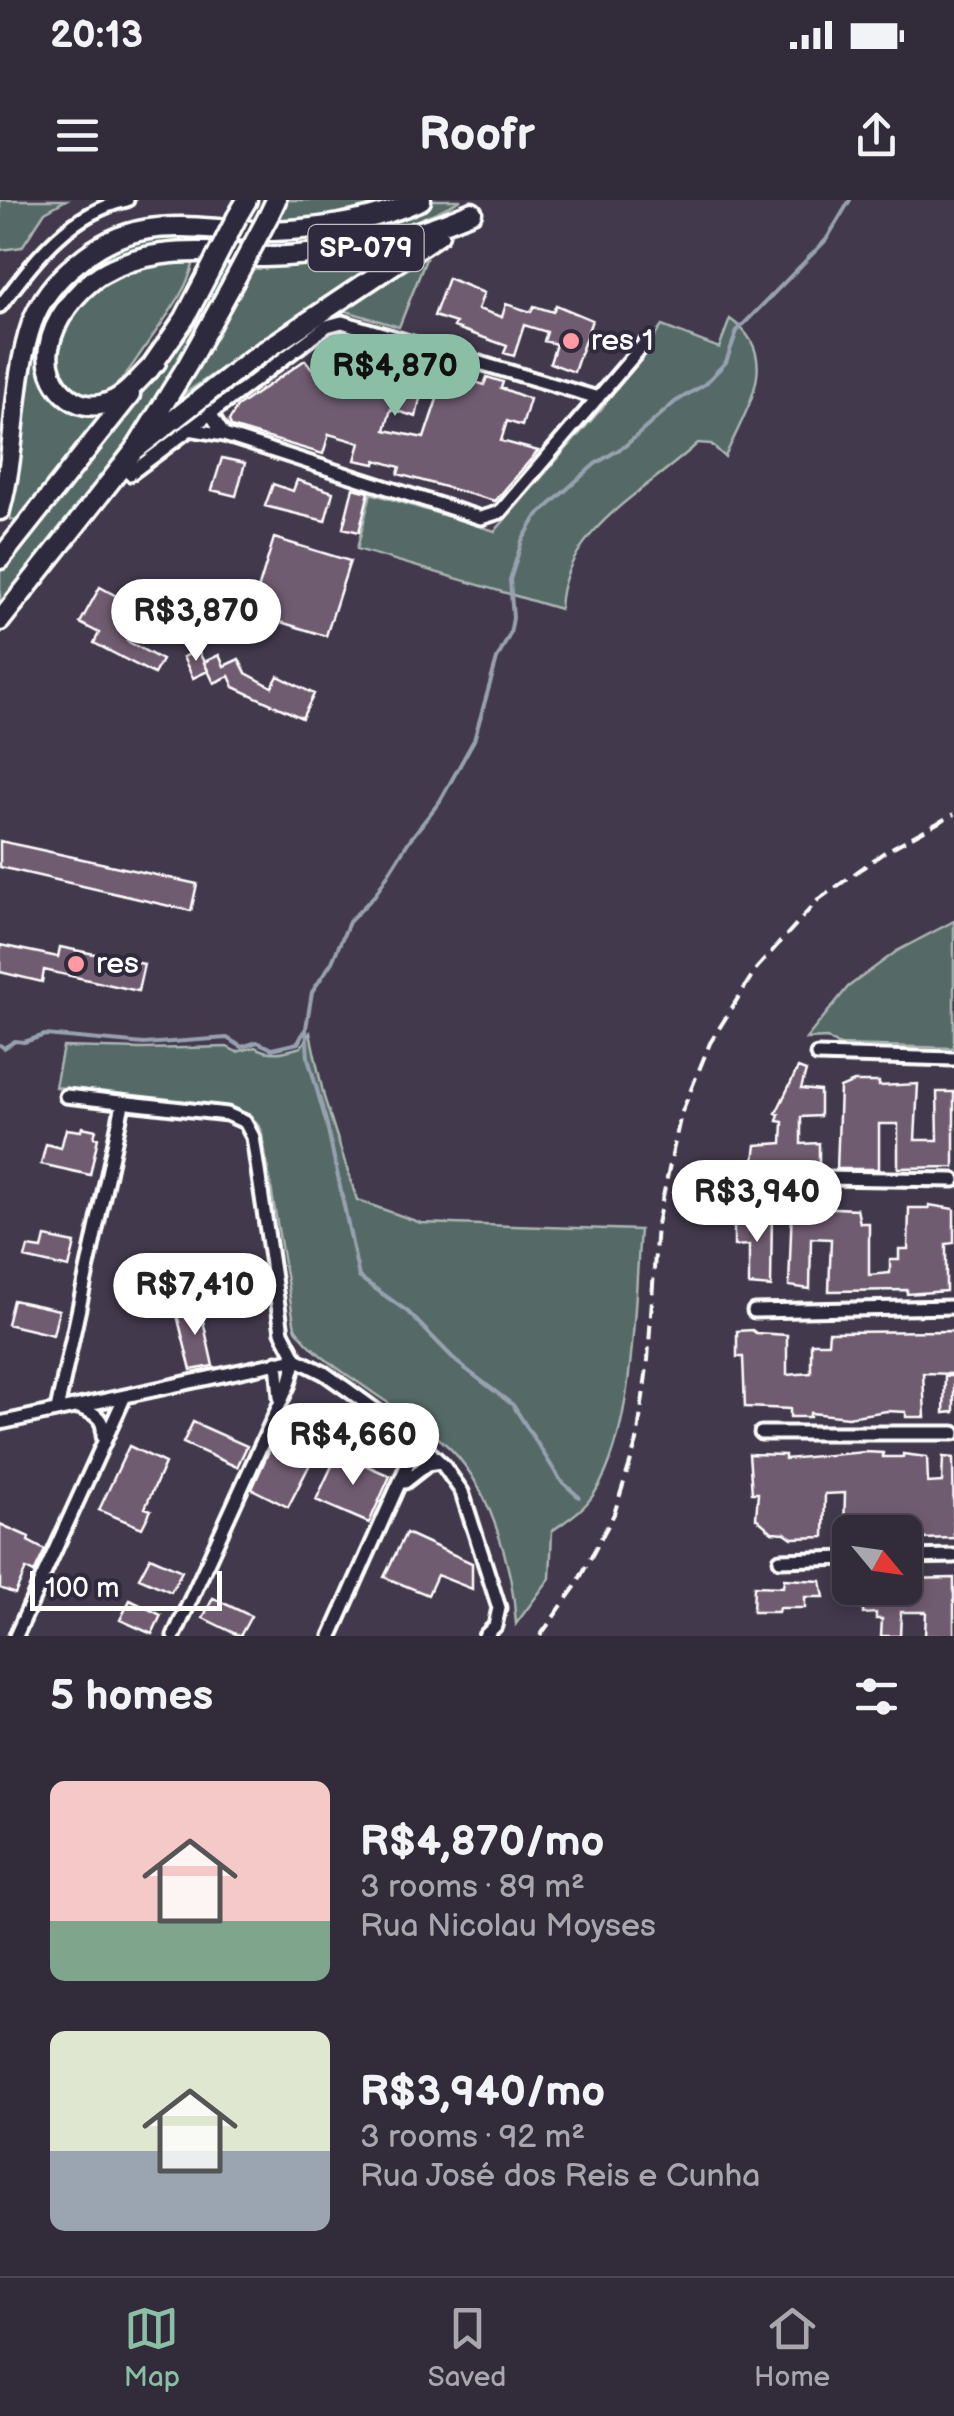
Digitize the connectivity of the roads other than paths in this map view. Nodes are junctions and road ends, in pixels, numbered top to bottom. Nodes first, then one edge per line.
1 (126, 200) edge
2 (421, 200) edge
3 (490, 200) edge
4 (272, 207) edge
5 (241, 212) edge
6 (472, 212) junction
7 (0, 306) edge
8 (643, 345) dead end
9 (156, 362) junction
10 (598, 398) junction
11 (210, 413) junction
12 (189, 429) junction
13 (224, 434) junction
14 (130, 462) junction
15 (0, 510) edge
16 (0, 559) edge
17 (0, 621) edge
18 (817, 1055) dead end
19 (954, 1060) edge
20 (66, 1096) dead end
21 (123, 1104) junction
22 (757, 1177) dead end
23 (954, 1180) edge
24 (954, 1308) edge
25 (754, 1311) dead end
26 (296, 1359) junction
27 (277, 1362) junction
28 (124, 1398) junction
29 (76, 1406) junction
30 (278, 1406) junction
31 (56, 1410) junction
32 (0, 1423) edge
33 (954, 1432) edge
34 (761, 1433) dead end
35 (418, 1441) junction
36 (102, 1446) junction
37 (439, 1462) junction
38 (395, 1493) junction
39 (954, 1556) edge
40 (922, 1557) edge
41 (832, 1559) edge
42 (780, 1560) dead end
43 (16, 1636) edge
44 (174, 1636) edge
45 (330, 1636) edge
46 (485, 1636) edge

1 - 7 street
2 - 5 main road, SP-079
3 - 6 main road, SP-079
4 - 14 main road, bridge
5 - 9 main road, bridge
5 - 15 main road, SP-079
6 - 9 main road, SP-079
6 - 14 main road, SP-079
8 - 10 street
9 - 16 main road
10 - 11 street
10 - 13 street
11 - 12 street
11 - 13 street
12 - 13 street
12 - 14 street
14 - 17 main road
18 - 19 street
20 - 21 street
21 - 26 street
21 - 31 street
22 - 23 street
24 - 25 street
26 - 27 street
26 - 30 street
26 - 35 street
27 - 28 street
27 - 30 street
28 - 29 street
28 - 36 street
29 - 31 street
29 - 36 street
30 - 44 street
31 - 32 street
33 - 34 street
35 - 37 street
35 - 38 street
36 - 43 street
37 - 38 street
37 - 46 street
38 - 45 street
39 - 40 street
41 - 42 street

